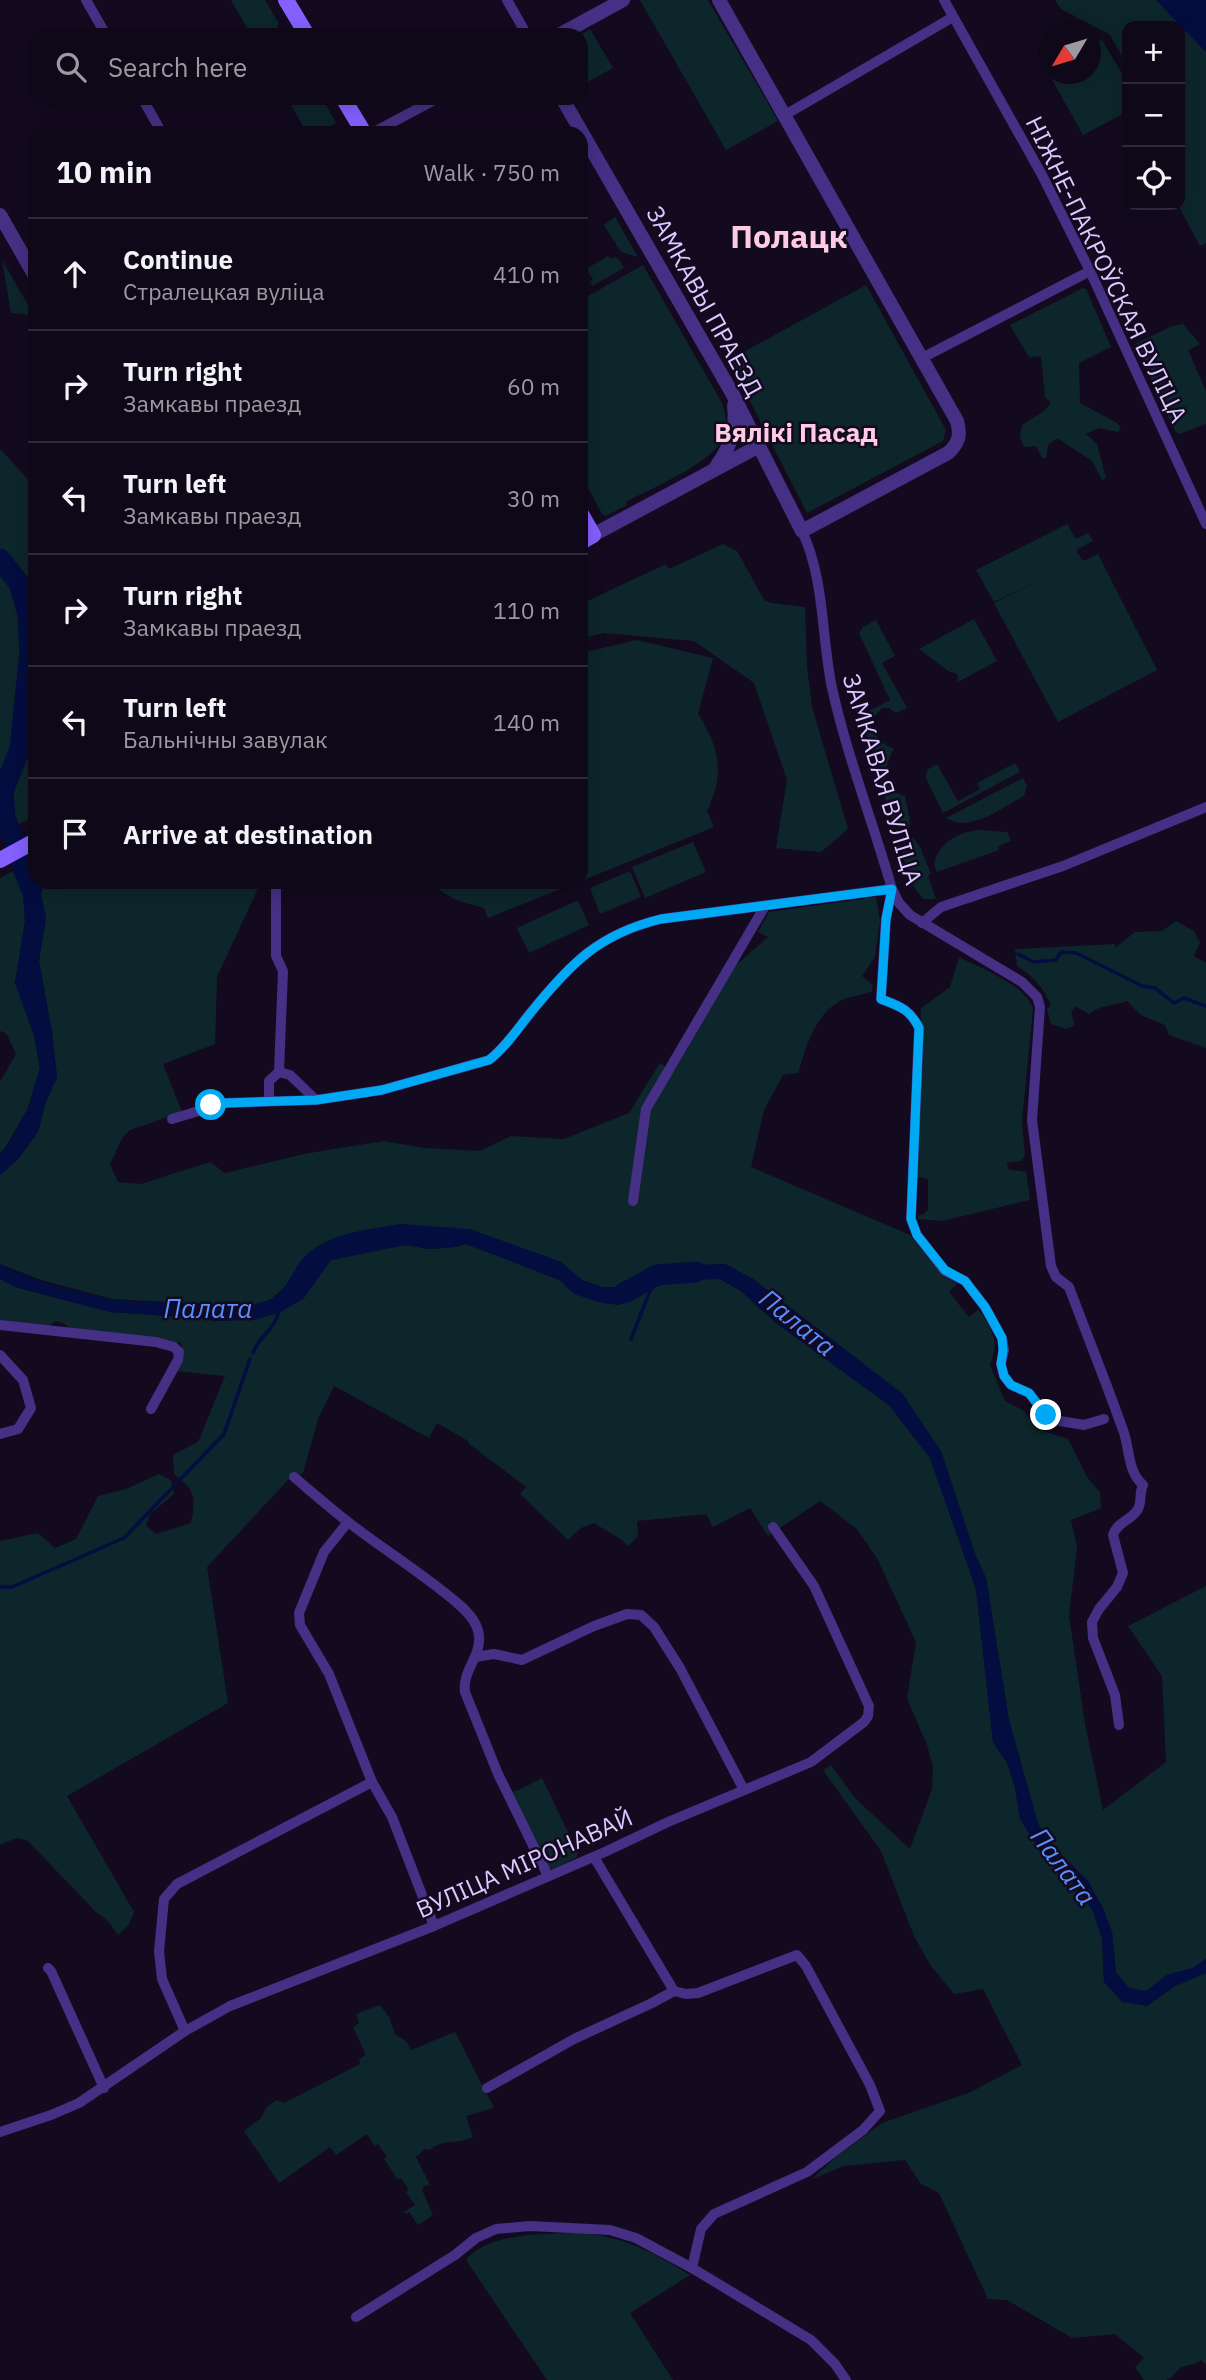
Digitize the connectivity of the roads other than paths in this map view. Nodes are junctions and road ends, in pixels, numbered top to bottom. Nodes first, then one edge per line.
1 (86, 0) edge
2 (286, 0) edge
3 (507, 0) edge
4 (623, 0) edge
5 (719, 0) edge
6 (944, 0) edge
7 (953, 17) junction
8 (102, 28) edge
9 (303, 28) edge
10 (523, 28) edge
11 (572, 28) edge
12 (146, 105) edge
13 (347, 105) edge
14 (425, 105) edge
15 (566, 105) edge
16 (785, 115) junction
17 (158, 126) edge
18 (361, 126) edge
19 (386, 126) edge
20 (578, 126) edge
21 (588, 143) edge
22 (0, 215) edge
23 (28, 264) edge
24 (1090, 271) junction
25 (922, 358) junction
26 (734, 397) junction
27 (759, 446) junction
28 (714, 470) junction
29 (1206, 524) edge
30 (802, 531) junction
31 (588, 538) edge
32 (1206, 807) edge
33 (28, 845) edge
34 (0, 860) edge
35 (276, 889) edge
36 (892, 889) junction
37 (765, 906) junction
38 (922, 923) junction
39 (279, 1072) junction
40 (316, 1100) junction
41 (269, 1101) junction
42 (172, 1119) dead end
43 (633, 1201) dead end
44 (0, 1325) edge
45 (0, 1355) edge
46 (151, 1409) dead end
47 (1104, 1419) dead end
48 (0, 1434) edge
49 (294, 1477) dead end
50 (348, 1522) junction
51 (773, 1527) dead end
52 (475, 1657) junction
53 (1119, 1725) dead end
54 (372, 1782) junction
55 (744, 1790) junction
56 (594, 1857) junction
57 (548, 1877) junction
58 (434, 1926) junction
59 (48, 1968) dead end
60 (674, 1991) junction
61 (185, 2031) junction
62 (104, 2088) junction
63 (487, 2088) dead end
64 (0, 2132) edge
65 (692, 2268) junction
66 (356, 2317) dead end
67 (846, 2380) edge

1 - 8 street
2 - 9 main road
3 - 10 street
4 - 11 street
5 - 16 street
6 - 7 street, НІЖНЕ-ПАКРОЎСКАЯ ВУЛІЦА
7 - 16 street
7 - 24 street, НІЖНЕ-ПАКРОЎСКАЯ ВУЛІЦА
12 - 17 street
13 - 18 main road
14 - 19 street
15 - 20 street, ЗАМКАВЫ ПРАЕЗД
16 - 25 street
21 - 26 street, ЗАМКАВЫ ПРАЕЗД
22 - 23 street
24 - 25 street
24 - 29 street, НІЖНЕ-ПАКРОЎСКАЯ ВУЛІЦА
25 - 30 street
26 - 27 street, ЗАМКАВЫ ПРАЕЗД
26 - 28 street
27 - 28 street
27 - 30 street, ЗАМКАВЫ ПРАЕЗД
28 - 31 street
30 - 36 street, ЗАМКАВАЯ ВУЛІЦА
32 - 38 street
33 - 34 main road
35 - 39 street
36 - 37 street
36 - 38 street, ЗАМКАВАЯ ВУЛІЦА
36 - 47 street
37 - 40 street
37 - 43 street
38 - 53 street, ЗАМКАВАЯ ВУЛІЦА
39 - 40 street
39 - 41 street
40 - 41 street
41 - 42 street
44 - 46 street
45 - 48 street
49 - 50 street
50 - 52 street
50 - 54 street
51 - 55 street, ВУЛІЦА МІРОНАВАЙ
52 - 55 street
52 - 57 street
54 - 58 street
54 - 61 street
55 - 56 street, ВУЛІЦА МІРОНАВАЙ
56 - 57 street, ВУЛІЦА МІРОНАВАЙ
56 - 60 street
57 - 58 street, ВУЛІЦА МІРОНАВАЙ
58 - 61 street, ВУЛІЦА МІРОНАВАЙ
59 - 62 street
60 - 63 street
60 - 65 street
61 - 62 street, ВУЛІЦА МІРОНАВАЙ
62 - 64 street, ВУЛІЦА МІРОНАВАЙ
65 - 66 street
65 - 67 street

